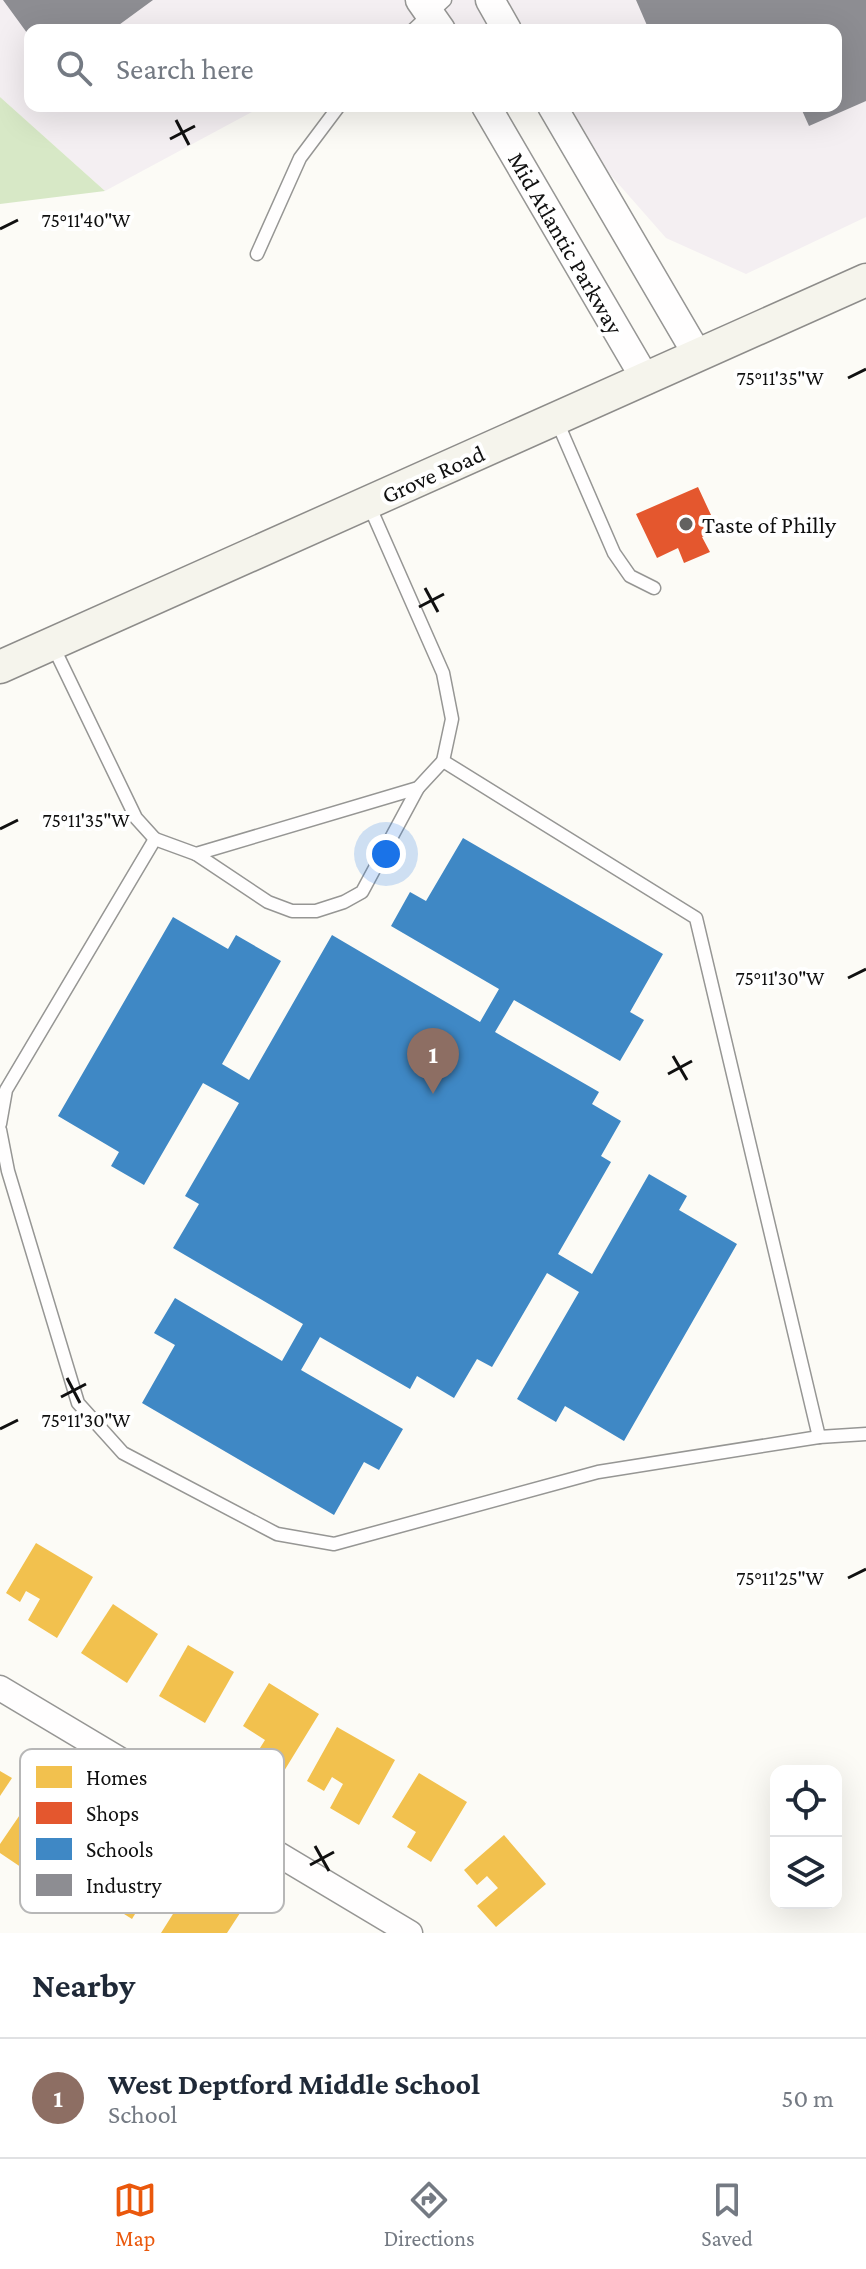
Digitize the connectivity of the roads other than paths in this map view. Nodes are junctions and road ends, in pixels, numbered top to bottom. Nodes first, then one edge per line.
1 (490, 0) edge
2 (504, 24) edge
3 (334, 112) edge
4 (490, 112) edge
5 (556, 112) edge
6 (257, 254) dead end
7 (866, 280) edge
8 (697, 354) junction
9 (646, 380) junction
10 (556, 419) junction
11 (368, 502) junction
12 (654, 588) dead end
13 (52, 644) junction
14 (0, 667) edge
15 (443, 761) junction
16 (418, 788) junction
17 (155, 839) junction
18 (196, 854) junction
19 (0, 1127) edge
20 (866, 1434) edge
21 (819, 1437) junction
22 (0, 1688) edge
23 (102, 1749) edge
24 (284, 1858) edge
25 (410, 1933) edge

1 - 2 street
3 - 6 lane
4 - 9 street, Mid Atlantic Parkway
5 - 8 street
7 - 8 main road, Grove Road
8 - 9 main road, Grove Road
9 - 10 main road, Grove Road
10 - 11 main road, Grove Road
10 - 12 lane
11 - 13 main road, Grove Road
11 - 15 lane
13 - 14 main road, Grove Road
13 - 17 lane
15 - 16 lane
15 - 21 lane
16 - 18 lane
16 - 18 lane
17 - 18 lane
17 - 19 lane
19 - 21 lane
20 - 21 lane
22 - 23 street
24 - 25 street

